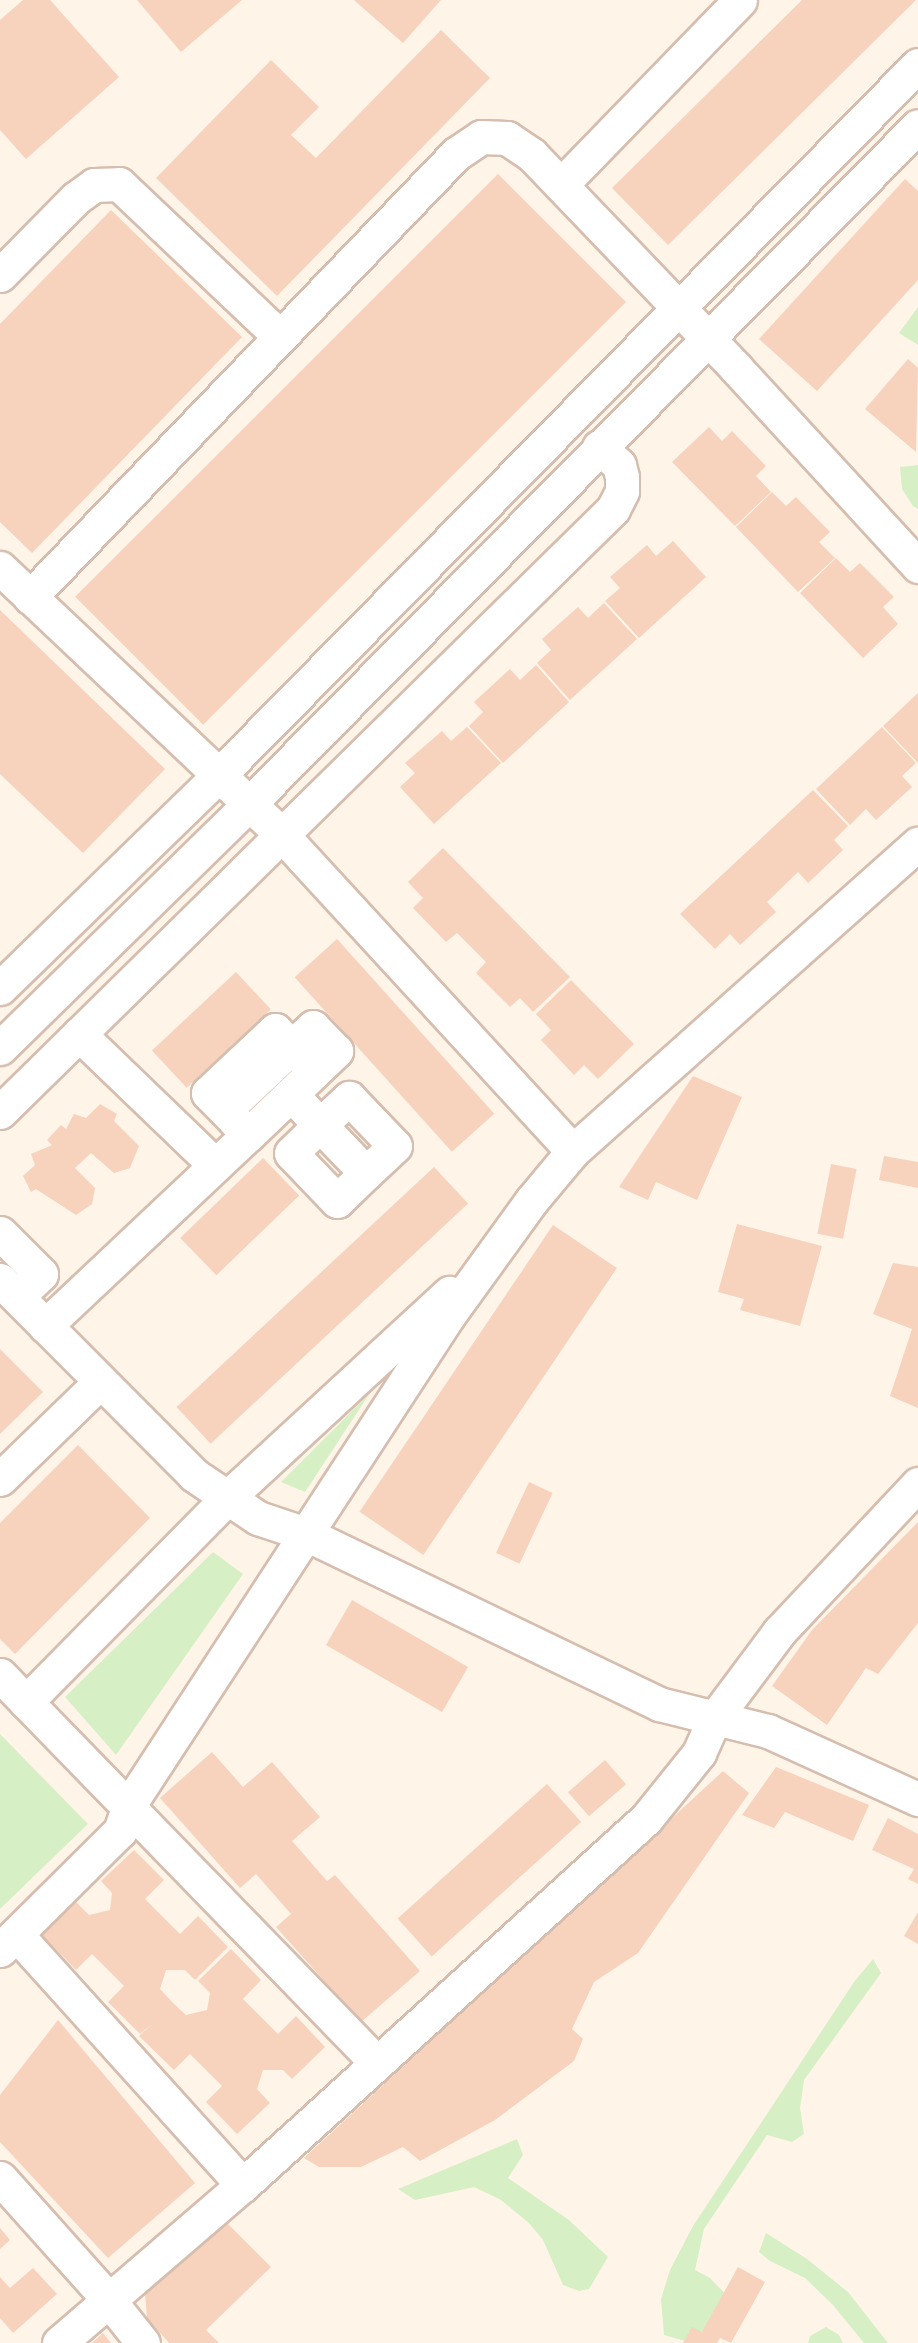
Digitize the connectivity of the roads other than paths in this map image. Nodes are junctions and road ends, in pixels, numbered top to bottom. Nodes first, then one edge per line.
1 (740, 0) edge
2 (918, 65) edge
3 (918, 126) edge
4 (561, 185) junction
5 (0, 274) edge
6 (678, 308) junction
7 (280, 337) junction
8 (707, 338) junction
9 (599, 447) junction
10 (918, 566) edge
11 (0, 568) edge
12 (30, 597) junction
13 (219, 775) junction
14 (249, 804) junction
15 (280, 834) junction
16 (918, 844) edge
17 (0, 988) edge
18 (79, 1034) junction
19 (0, 1048) edge
20 (291, 1094) junction
21 (0, 1112) edge
22 (320, 1125) junction
23 (248, 1135) junction
24 (573, 1151) junction
25 (215, 1165) junction
26 (0, 1233) edge
27 (501, 1245) junction
28 (8, 1289) edge
29 (45, 1326) junction
30 (100, 1382) junction
31 (0, 1479) edge
32 (918, 1484) edge
33 (226, 1499) junction
34 (306, 1534) junction
35 (0, 1675) edge
36 (26, 1702) junction
37 (714, 1719) junction
38 (918, 1799) edge
39 (129, 1806) junction
40 (8, 1942) edge
41 (377, 2063) junction
42 (0, 2178) edge
43 (243, 2185) junction
44 (108, 2299) junction
45 (58, 2343) edge
46 (143, 2343) edge

1 - 4 street
2 - 6 street
3 - 8 street
4 - 6 street
4 - 7 street
5 - 7 street
6 - 8 street
6 - 13 street
7 - 12 street
8 - 9 street
8 - 10 street
9 - 14 street
9 - 15 street
11 - 12 street
12 - 13 street
13 - 14 street
13 - 17 street
14 - 15 street
14 - 19 street
15 - 18 street
15 - 24 street
16 - 24 street
18 - 21 street
18 - 25 street
20 - 22 street
20 - 23 street
20 - 23 street
22 - 22 street
23 - 25 street
24 - 27 street
25 - 29 street
26 - 28 street
27 - 33 street
27 - 34 street
28 - 29 street
29 - 30 street
30 - 31 street
30 - 33 street
32 - 37 street
33 - 34 street
33 - 36 street
34 - 37 street
34 - 39 street
35 - 36 street
36 - 39 street
37 - 38 street
37 - 41 street
39 - 40 street
39 - 41 street
40 - 43 street
41 - 43 street
42 - 44 street
43 - 44 street
44 - 45 street
44 - 46 street

